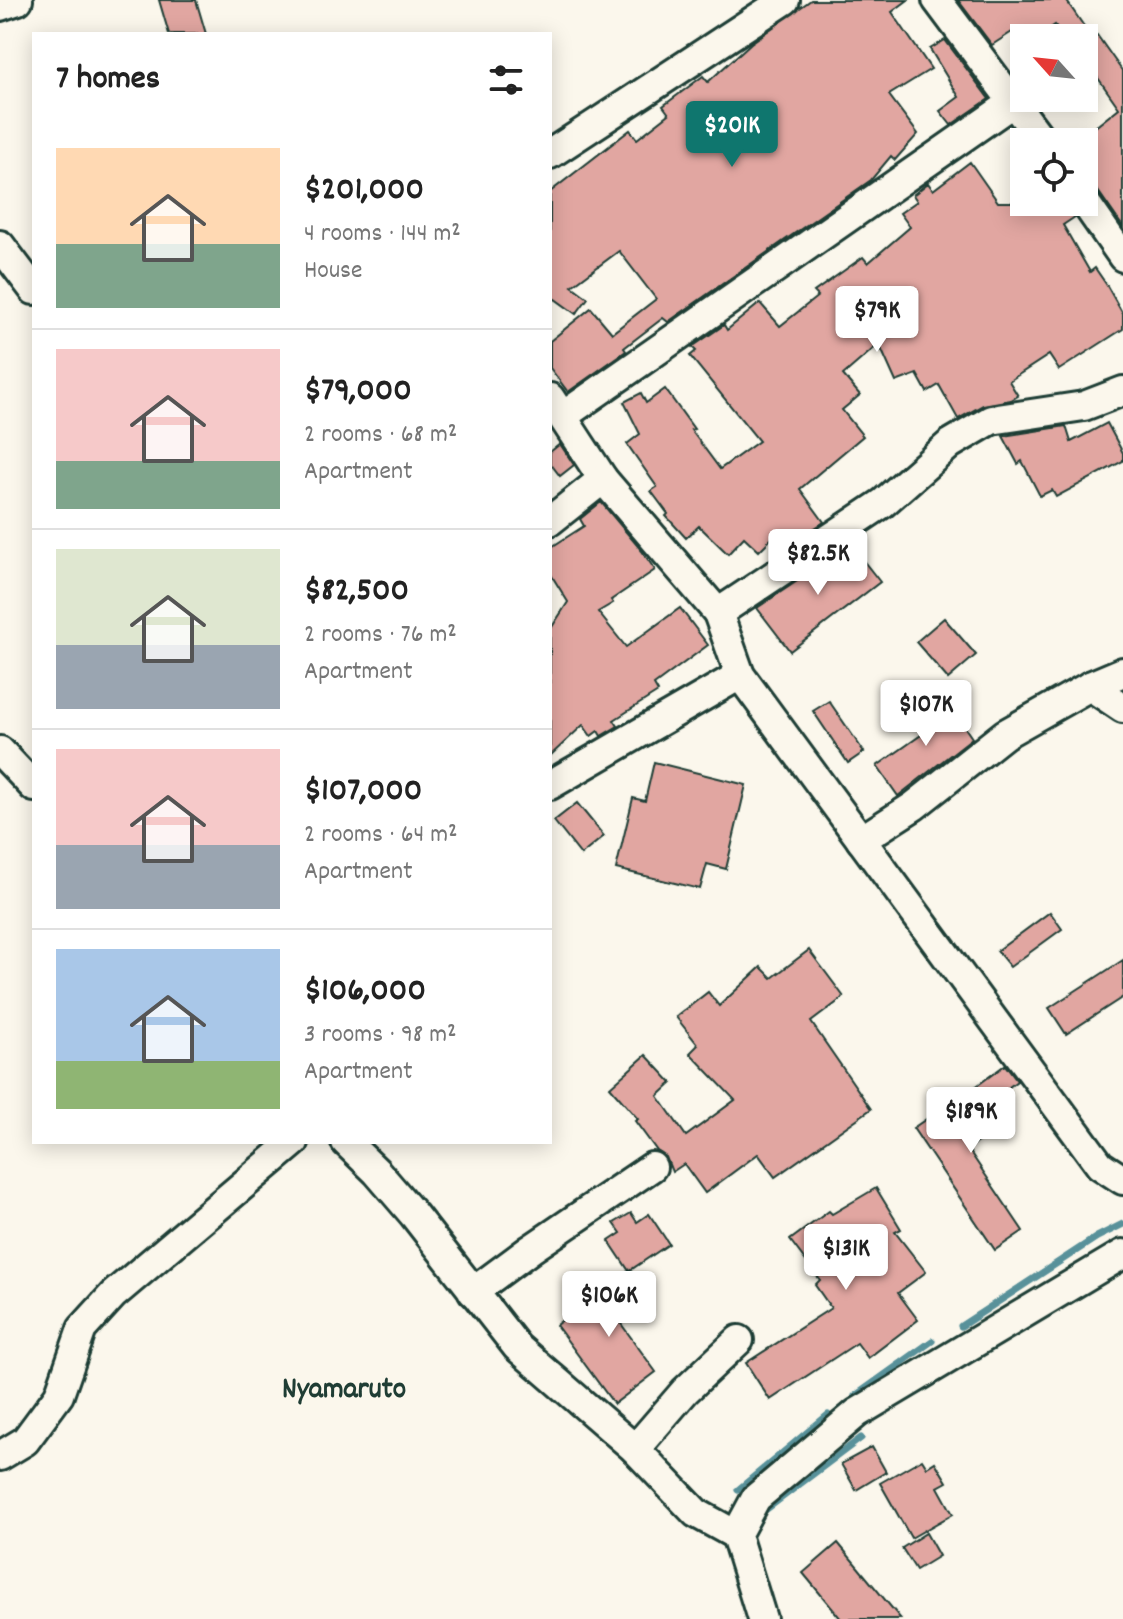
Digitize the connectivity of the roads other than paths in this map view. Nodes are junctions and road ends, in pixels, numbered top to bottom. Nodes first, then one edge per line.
1 (18, 0) edge
2 (785, 0) edge
3 (937, 0) edge
4 (0, 6) edge
5 (1010, 95) edge
6 (1010, 104) edge
7 (552, 153) edge
8 (1094, 216) edge
9 (0, 245) edge
10 (1123, 257) edge
11 (32, 287) edge
12 (1123, 391) edge
13 (557, 407) edge
14 (603, 479) junction
15 (552, 519) edge
16 (718, 613) junction
17 (1123, 672) edge
18 (740, 675) junction
19 (1090, 686) junction
20 (1123, 708) edge
21 (0, 751) edge
22 (552, 784) edge
23 (32, 785) edge
24 (861, 840) junction
25 (292, 1144) edge
26 (348, 1144) edge
27 (652, 1167) dead end
28 (1123, 1180) edge
29 (1123, 1254) edge
30 (473, 1292) junction
31 (739, 1340) dead end
32 (635, 1449) junction
33 (0, 1456) edge
34 (736, 1535) junction
35 (762, 1619) edge

1 - 4 street
2 - 7 street
3 - 5 street
6 - 13 street
8 - 10 street
9 - 11 street
12 - 16 street
13 - 14 street
14 - 15 street
14 - 16 street
16 - 18 street
17 - 19 street
18 - 22 street
18 - 24 street
19 - 20 street
19 - 24 street
21 - 23 street
24 - 28 street
25 - 33 street
26 - 30 street
27 - 30 street
29 - 34 street
30 - 32 street
31 - 32 street
32 - 34 street
34 - 35 street

